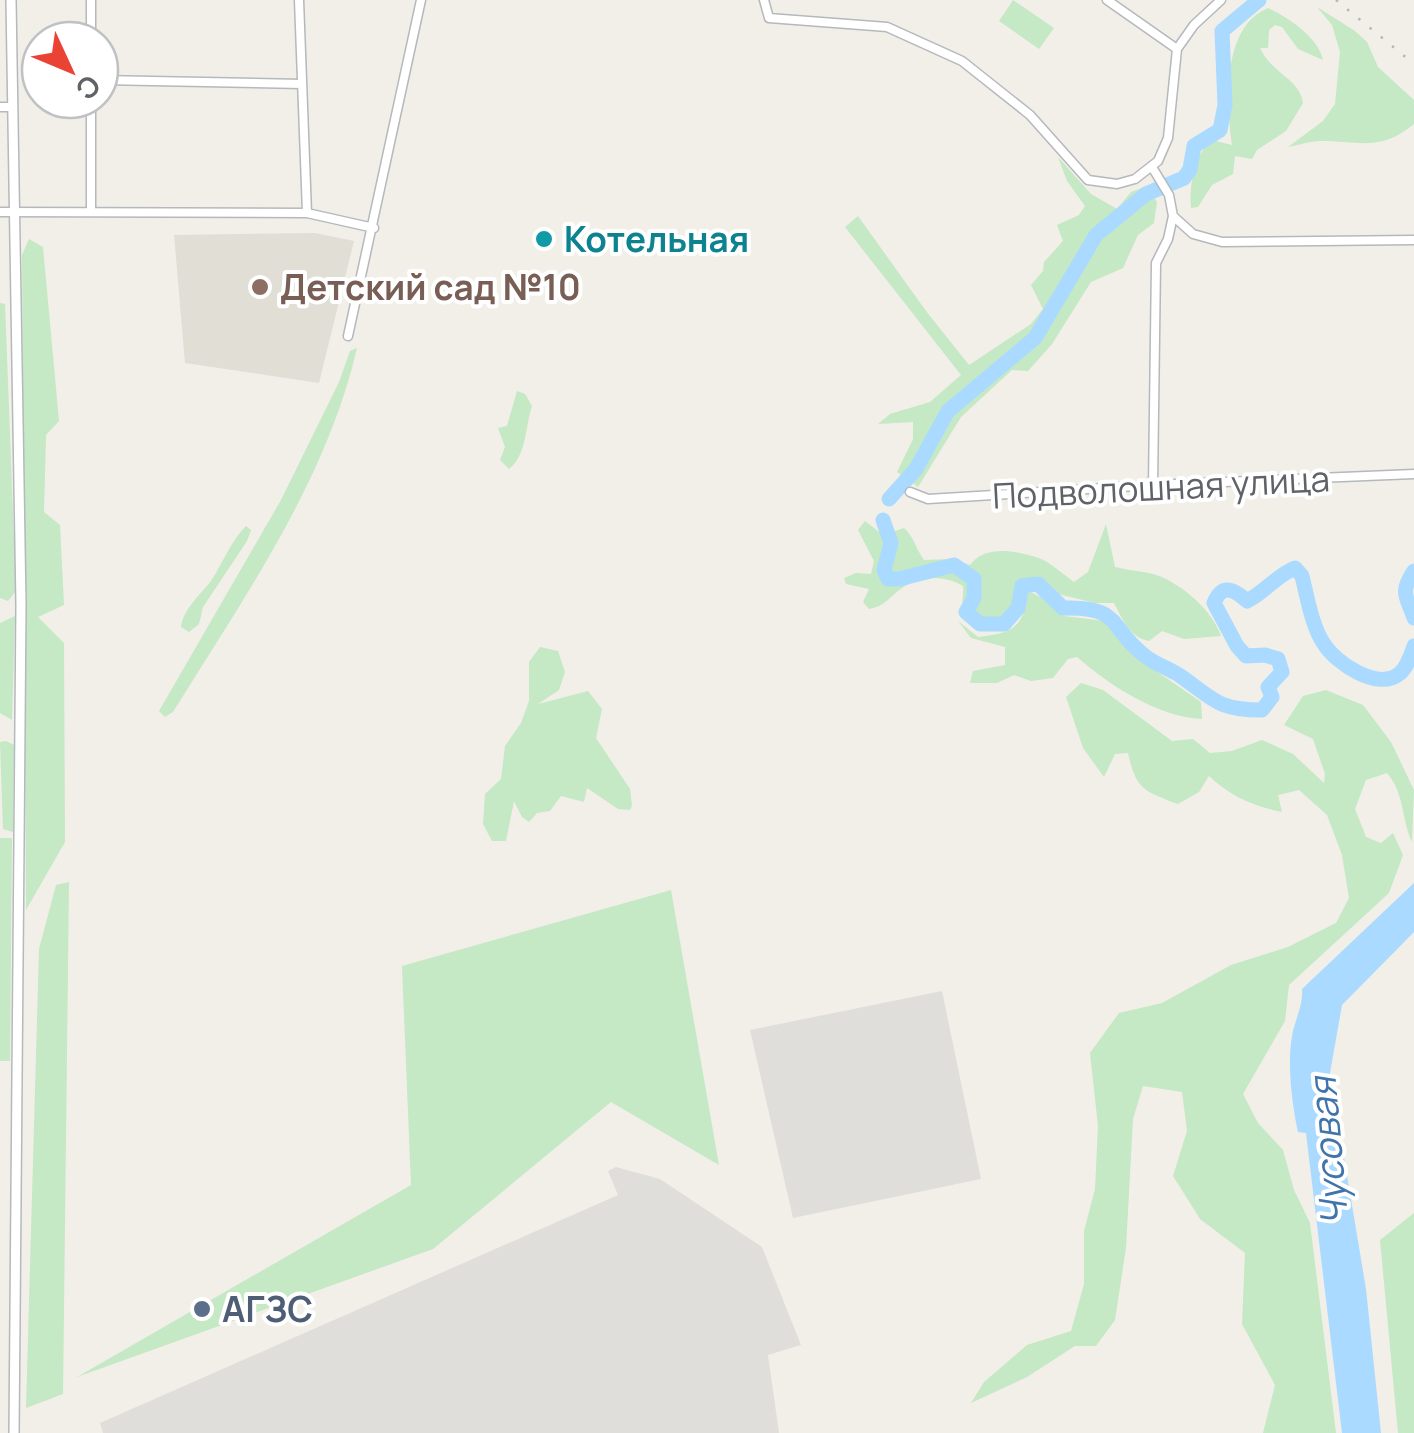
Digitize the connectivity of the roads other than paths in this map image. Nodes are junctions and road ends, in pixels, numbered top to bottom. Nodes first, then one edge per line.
1 (11, 0) edge
2 (299, 0) edge
3 (421, 0) edge
4 (764, 0) edge
5 (1107, 0) edge
6 (1221, 0) edge
7 (1177, 49) junction
8 (120, 80) edge
9 (302, 84) junction
10 (0, 107) edge
11 (12, 107) junction
12 (91, 120) edge
13 (1152, 167) junction
14 (92, 211) junction
15 (0, 212) edge
16 (16, 212) junction
17 (308, 213) junction
18 (1173, 216) junction
19 (374, 228) junction
20 (1414, 240) edge
21 (348, 336) dead end
22 (1414, 474) edge
23 (1154, 484) junction
24 (910, 492) dead end
25 (14, 1433) edge

1 - 11 street
2 - 9 street
3 - 19 street
4 - 13 street
5 - 7 street
6 - 7 street
7 - 13 street
8 - 9 street
9 - 17 street
10 - 11 street
11 - 16 street
12 - 14 street
13 - 18 street
14 - 16 street
14 - 17 street
15 - 16 street
16 - 25 street
17 - 19 street
18 - 20 street
18 - 23 street
19 - 21 street
22 - 23 street, Подволошная улица
23 - 24 street, Подволошная улица

